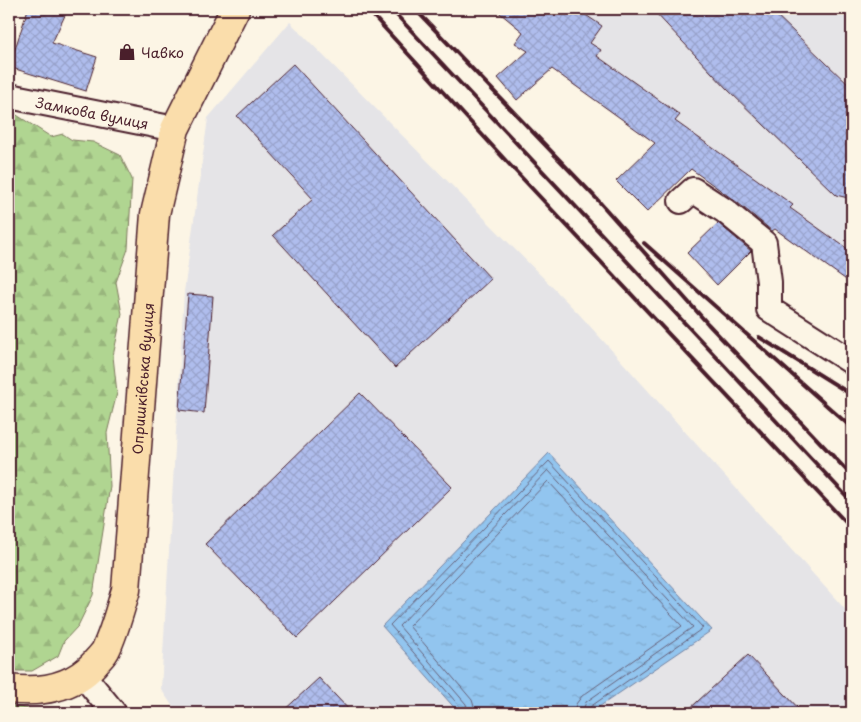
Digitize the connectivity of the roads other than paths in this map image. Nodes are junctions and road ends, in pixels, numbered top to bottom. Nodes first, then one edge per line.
1 (235, 9) edge
2 (9, 96) edge
3 (175, 129) junction
4 (681, 201) dead end
5 (852, 362) edge
6 (83, 675) junction
7 (9, 689) edge
8 (114, 713) edge

1 - 3 main road, Опришківська вулиця
2 - 3 street, Замкова вулиця
3 - 6 main road, Опришківська вулиця
4 - 5 street
6 - 7 main road, Опришківська вулиця
6 - 8 street

